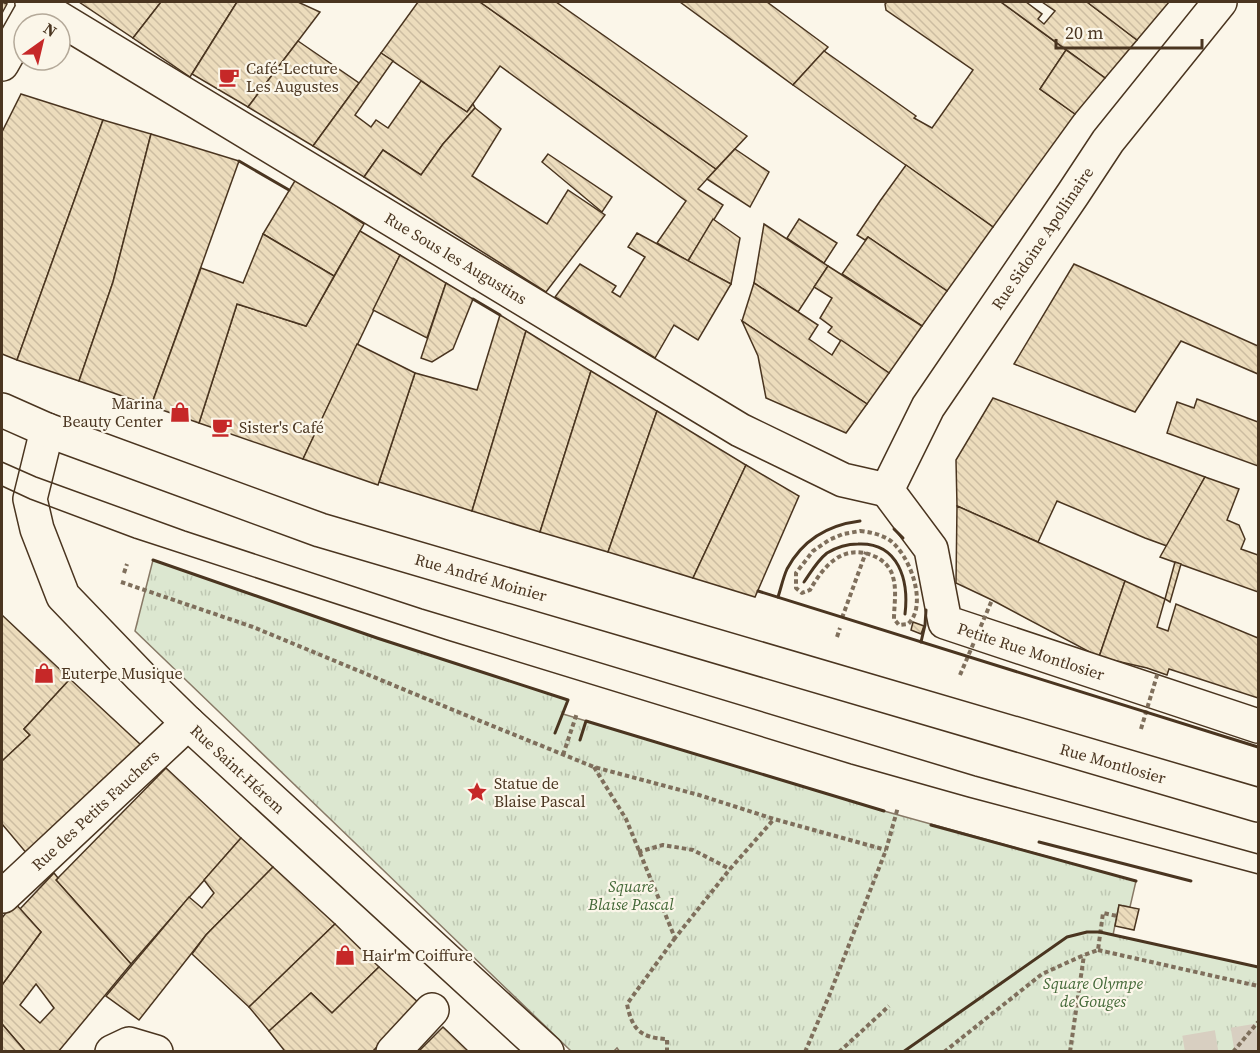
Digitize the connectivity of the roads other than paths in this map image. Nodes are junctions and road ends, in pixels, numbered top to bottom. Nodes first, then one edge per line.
1 (35, 2) edge
2 (1220, 2) edge
3 (2, 64) edge
4 (2, 410) edge
5 (47, 430) junction
6 (886, 490) junction
7 (968, 721) joint
8 (188, 723) junction
9 (1258, 726) edge
10 (1258, 805) edge
11 (2, 896) edge
12 (432, 1010) dead end
13 (112, 1052) edge
14 (156, 1052) edge
15 (393, 1052) edge
16 (547, 1052) edge

1 - 3 street
1 - 6 street, Rue Sous les Augustins
2 - 6 street, Rue Sidoine Apollinaire
4 - 5 street, Rue André Moinier
5 - 7 street, Rue André Moinier
5 - 8 street, Rue Saint-Hérem
6 - 9 street, Petite Rue Montlosier
7 - 10 street, Rue Montlosier
8 - 11 street, Rue des Petits Fauchers
8 - 16 street, Rue Saint-Hérem
12 - 15 street
13 - 14 street

